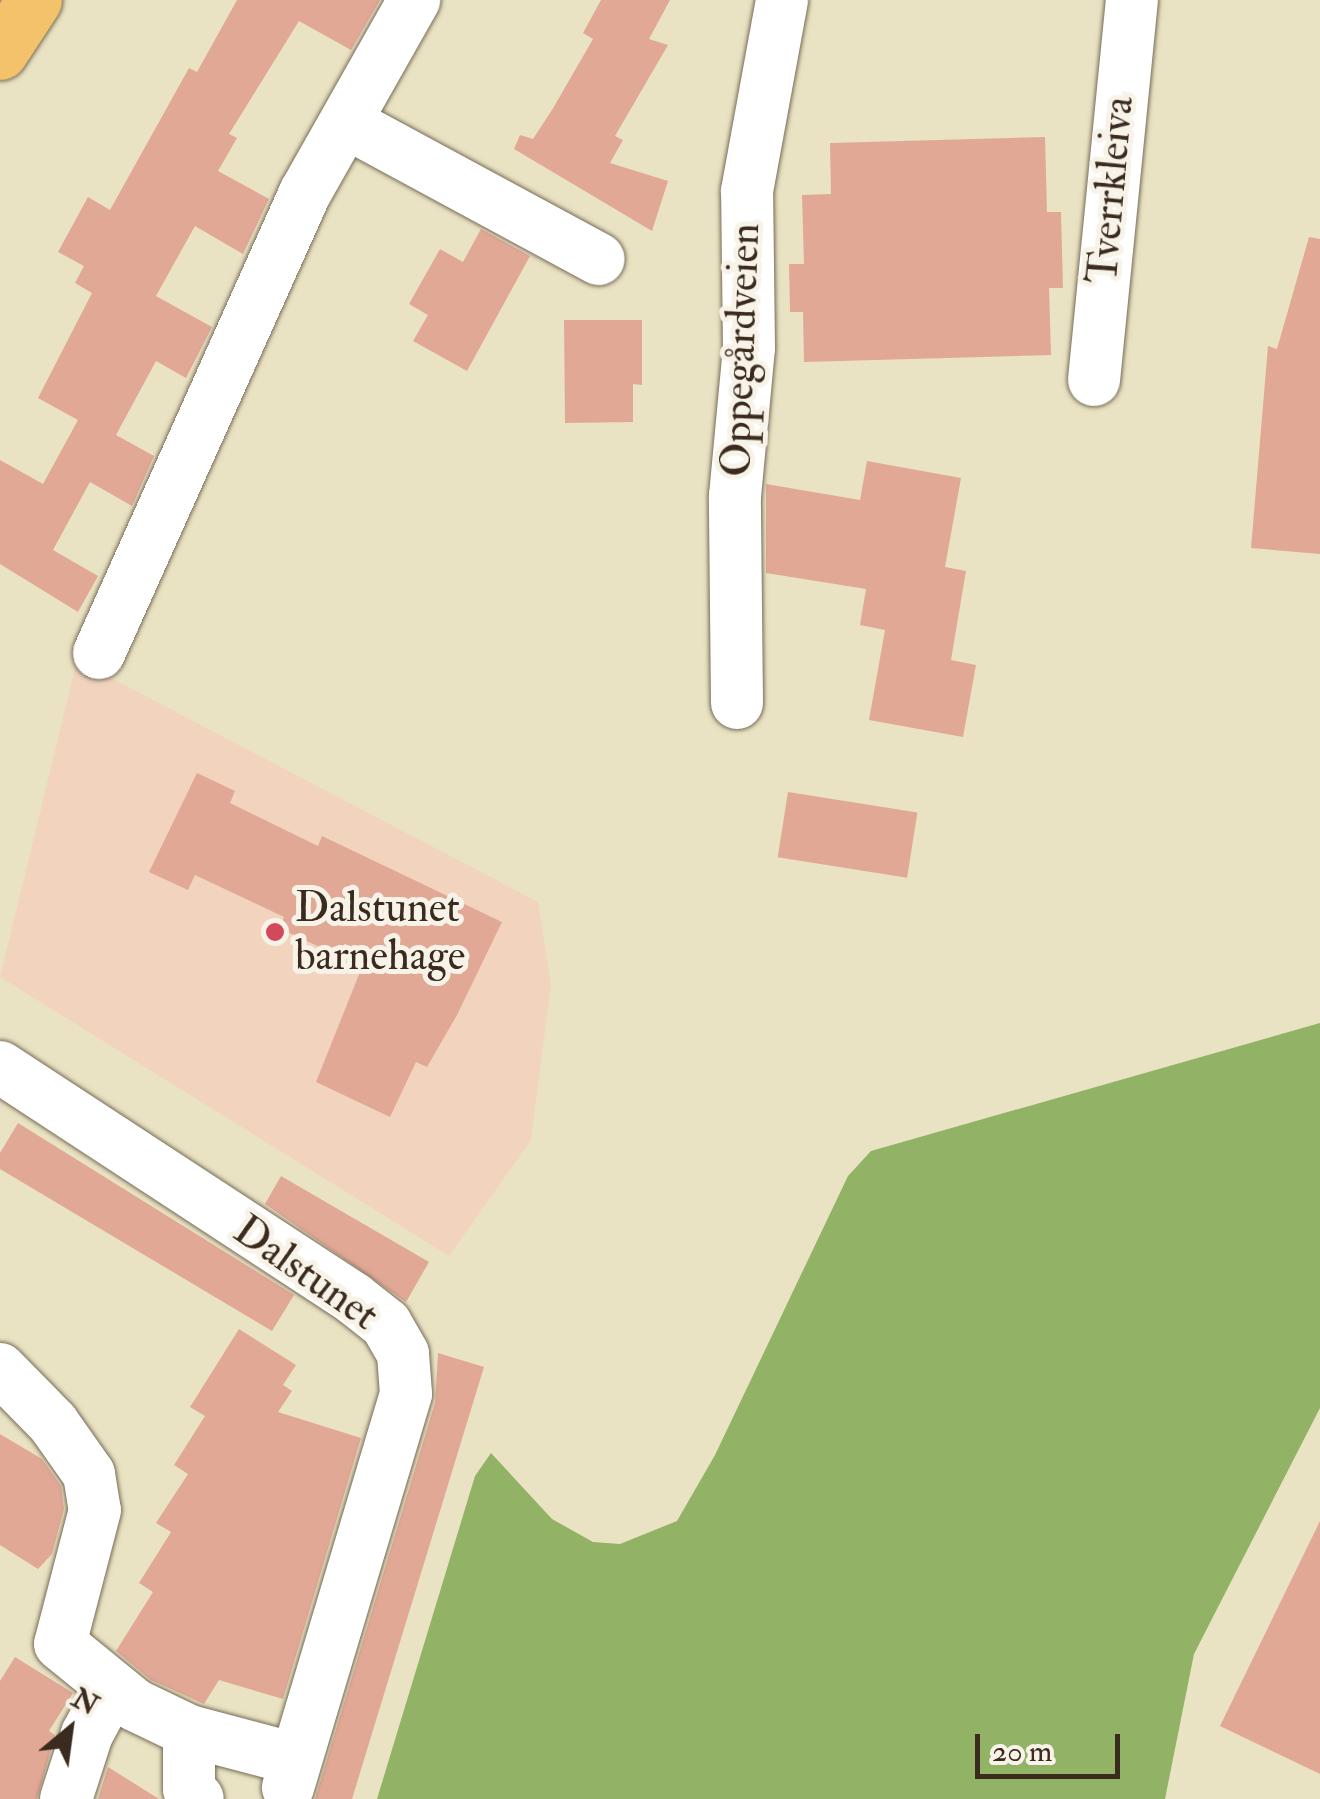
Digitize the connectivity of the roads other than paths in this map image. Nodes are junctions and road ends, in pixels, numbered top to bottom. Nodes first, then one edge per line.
1 (34, 0) edge
2 (414, 0) edge
3 (782, 0) edge
4 (1132, 0) edge
5 (0, 52) edge
6 (347, 122) junction
7 (599, 259) dead end
8 (1094, 380) dead end
9 (99, 653) dead end
10 (737, 703) dead end
11 (0, 1068) edge
12 (0, 1369) edge
13 (112, 1688) junction
14 (189, 1731) junction
15 (66, 1799) edge
16 (198, 1799) edge

1 - 5 main road
2 - 6 street
3 - 10 street, Oppegårdveien
4 - 8 street, Tverrkleiva
6 - 7 street
6 - 9 street
11 - 14 street, Dalstunet
12 - 13 street, Dalstunet
13 - 14 street, Dalstunet
13 - 15 street
14 - 16 street

